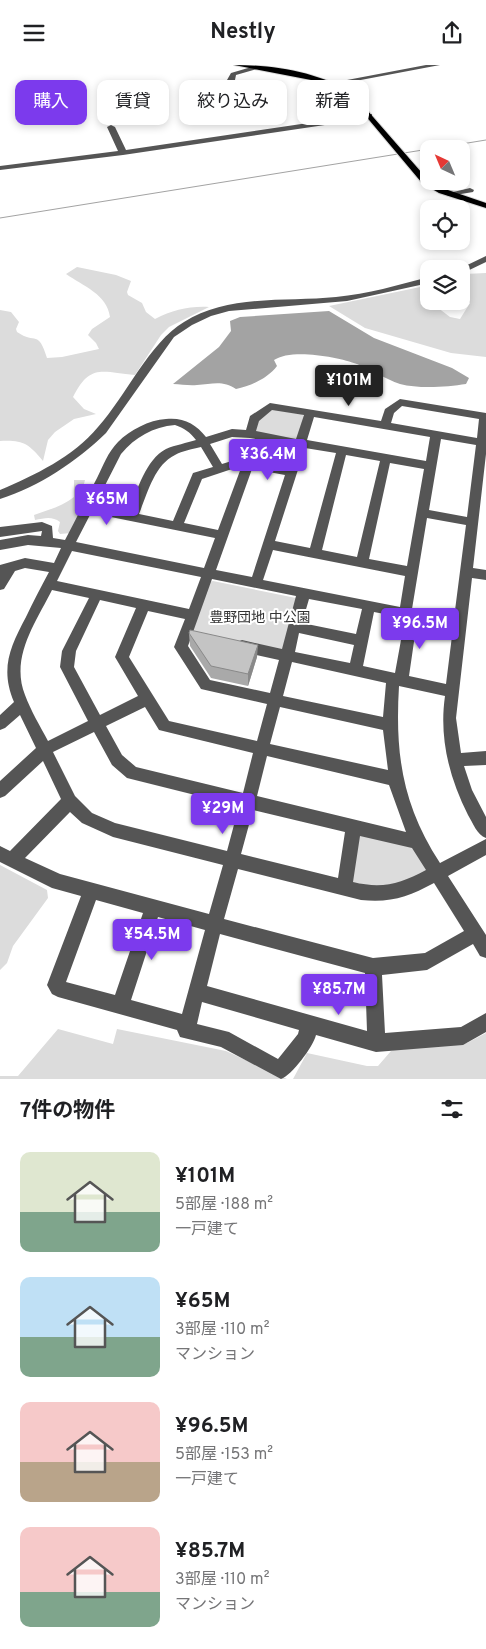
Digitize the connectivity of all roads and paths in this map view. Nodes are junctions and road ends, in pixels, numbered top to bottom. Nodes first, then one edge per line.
1 (237, 65) edge
2 (383, 65) edge
3 (437, 65) edge
4 (252, 67) edge
5 (387, 73) junction
6 (232, 80) edge
7 (312, 80) edge
8 (351, 80) edge
9 (369, 116) edge
10 (309, 125) edge
11 (111, 127) dead end
12 (124, 153) junction
13 (0, 168) edge
14 (470, 191) dead end
15 (449, 194) junction
16 (486, 206) edge
17 (486, 259) edge
18 (470, 267) edge
19 (420, 282) edge
20 (310, 413) junction
21 (486, 416) edge
22 (385, 426) junction
23 (250, 434) junction
24 (436, 434) junction
25 (202, 442) junction
26 (484, 442) edge
27 (300, 443) junction
28 (342, 450) junction
29 (386, 458) junction
30 (248, 465) junction
31 (429, 466) junction
32 (220, 469) junction
33 (291, 472) junction
34 (0, 495) edge
35 (87, 508) junction
36 (422, 513) junction
37 (132, 517) junction
38 (472, 522) junction
39 (176, 526) junction
40 (0, 532) edge
41 (222, 535) junction
42 (47, 541) junction
43 (268, 544) junction
44 (0, 545) edge
45 (68, 545) junction
46 (315, 553) junction
47 (362, 562) junction
48 (5, 568) edge
49 (57, 568) junction
50 (466, 571) junction
51 (411, 572) junction
52 (208, 573) junction
53 (486, 575) edge
54 (256, 583) junction
55 (49, 584) junction
56 (0, 585) edge
57 (304, 592) junction
58 (97, 594) junction
59 (144, 605) junction
60 (369, 606) junction
61 (408, 614) junction
62 (192, 615) junction
63 (460, 625) junction
64 (295, 627) junction
65 (361, 641) junction
66 (232, 644) edge
67 (287, 655) junction
68 (355, 671) junction
69 (397, 680) junction
70 (451, 691) junction
71 (147, 699) junction
72 (276, 700) junction
73 (22, 705) junction
74 (98, 723) junction
75 (0, 724) edge
76 (390, 725) junction
77 (45, 749) junction
78 (262, 749) junction
79 (486, 758) edge
80 (454, 760) junction
81 (395, 779) junction
82 (0, 791) edge
83 (70, 801) junction
84 (248, 801) junction
85 (354, 827) junction
86 (486, 831) edge
87 (417, 842) junction
88 (486, 847) edge
89 (6, 857) edge
90 (232, 859) junction
91 (438, 873) junction
92 (344, 888) junction
93 (91, 891) junction
94 (153, 907) junction
95 (215, 924) junction
96 (476, 933) junction
97 (486, 950) edge
98 (373, 967) junction
99 (197, 992) junction
100 (120, 1005) junction
101 (486, 1022) edge
102 (186, 1024) junction
103 (308, 1024) junction
104 (376, 1043) junction

1 - 4 main road
2 - 5 street
3 - 5 street
4 - 6 street
4 - 7 main road
5 - 8 street
9 - 15 main road
10 - 12 street
11 - 12 street
12 - 13 street
14 - 15 street
15 - 16 main road
17 - 18 street
19 - 34 street
20 - 22 street
20 - 23 street
20 - 27 street
21 - 22 street
21 - 26 street
22 - 24 street
23 - 25 street
23 - 27 street
24 - 26 street
24 - 31 street
25 - 32 street
25 - 35 street
25 - 37 street
26 - 38 street
27 - 28 street
27 - 33 street
28 - 29 street
28 - 46 street
29 - 31 street
29 - 47 street
30 - 32 street
30 - 33 street
30 - 41 street
31 - 36 street
32 - 39 street
33 - 43 street
35 - 37 street
35 - 45 street
36 - 38 street
36 - 51 street
37 - 39 street
38 - 50 street
39 - 41 street
40 - 42 street
41 - 52 street
42 - 44 street
42 - 45 street
43 - 46 street
43 - 54 street
45 - 49 street
45 - 52 street
46 - 47 street
47 - 51 street
48 - 49 street
48 - 56 street
49 - 55 street
50 - 53 street
50 - 63 street
51 - 61 street
52 - 54 street
52 - 62 street
54 - 57 street
55 - 58 street
55 - 73 street
57 - 60 street
57 - 64 street
58 - 59 street
58 - 74 street
59 - 62 street
59 - 71 street
60 - 61 street
60 - 65 street
61 - 63 street
61 - 69 street
62 - 72 street
63 - 70 street
64 - 65 street
64 - 67 street
65 - 68 street
66 - 67 street
67 - 68 street
67 - 72 street
68 - 69 street
69 - 70 street
69 - 76 street
70 - 80 street
71 - 74 street
71 - 78 street
72 - 76 street
72 - 78 street
73 - 75 street
73 - 77 street
74 - 77 street
74 - 84 street
76 - 81 street
77 - 82 street
77 - 83 street
78 - 81 street
78 - 84 street
79 - 80 street
80 - 86 street
81 - 87 street
83 - 89 street
83 - 90 street
84 - 85 street
84 - 90 street
85 - 87 street
85 - 92 street
87 - 91 street
88 - 91 street
89 - 93 street
90 - 92 street
90 - 95 street
91 - 92 street
91 - 96 street
93 - 94 street
93 - 100 street
94 - 95 street
94 - 100 street
95 - 98 street
95 - 99 street
96 - 97 street
96 - 98 street
98 - 104 street
99 - 102 street
99 - 103 street
100 - 102 street
101 - 104 street
102 - 103 street
103 - 104 street

